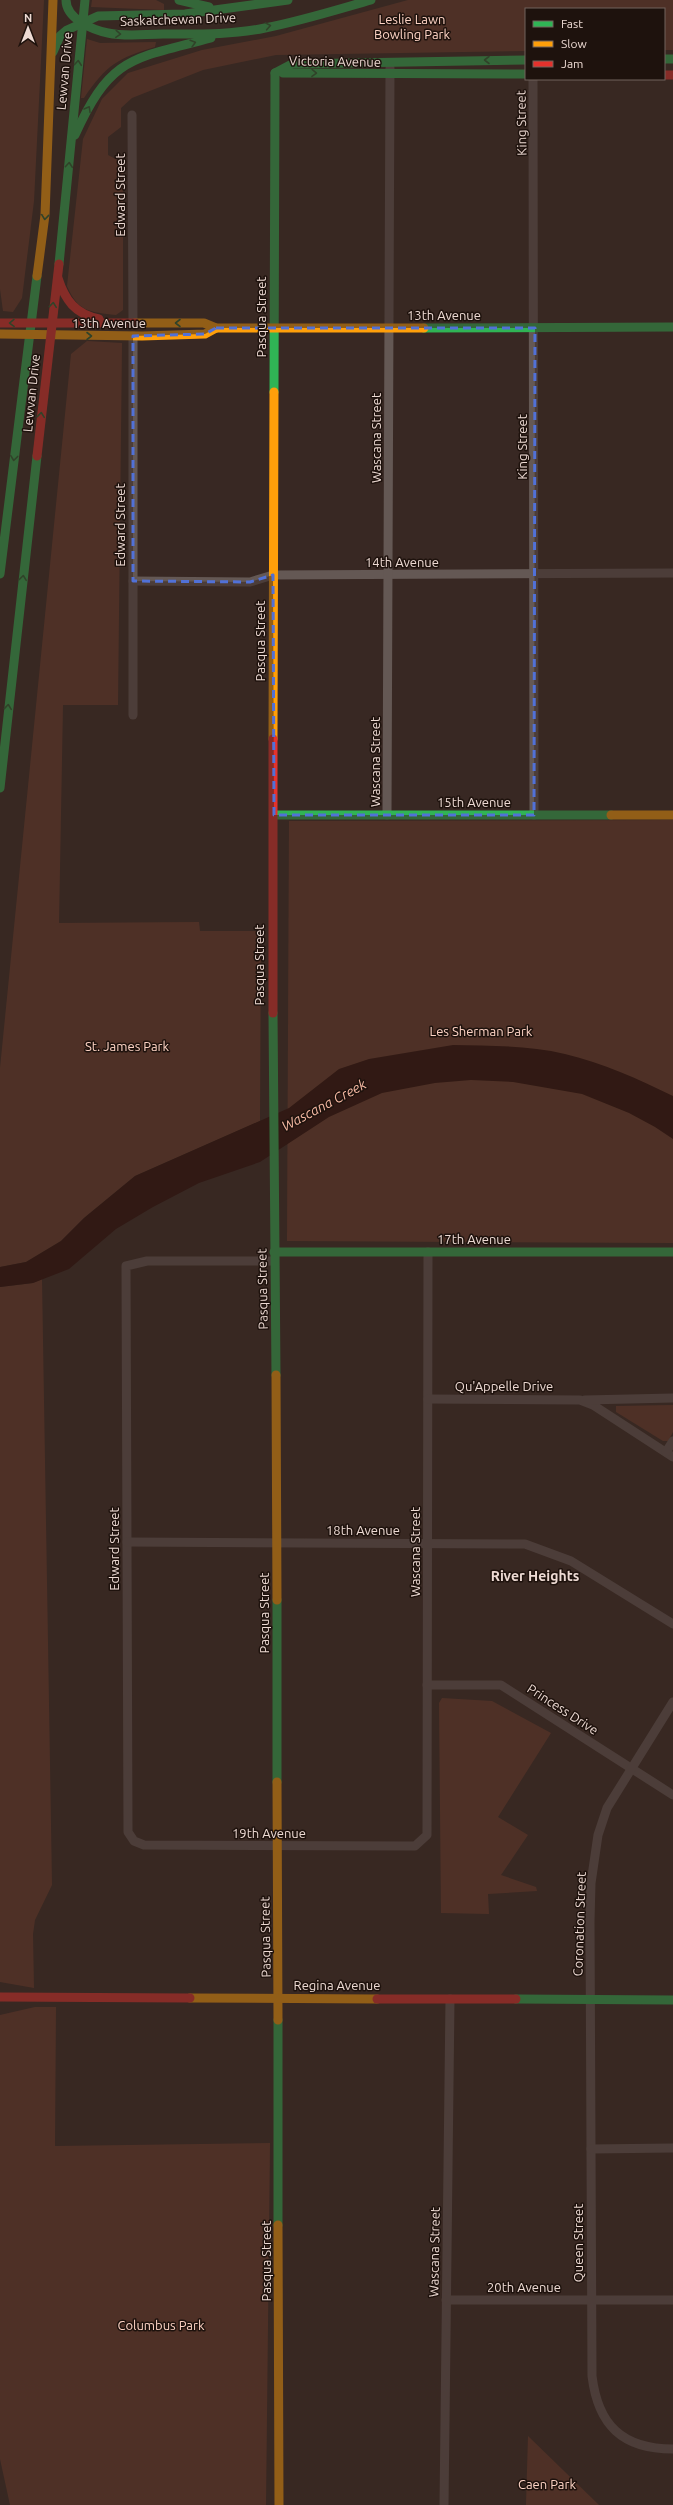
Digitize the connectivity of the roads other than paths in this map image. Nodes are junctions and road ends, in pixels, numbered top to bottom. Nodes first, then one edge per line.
1 (53, 0) edge
2 (66, 0) edge
3 (84, 0) edge
4 (179, 0) edge
5 (288, 0) edge
6 (371, 0) edge
7 (218, 8) junction
8 (82, 22) junction
9 (229, 33) junction
10 (49, 59) junction
11 (390, 60) junction
12 (525, 60) edge
13 (275, 73) junction
14 (390, 74) junction
15 (525, 74) edge
16 (533, 80) edge
17 (132, 116) dead end
18 (71, 144) junction
19 (57, 274) junction
20 (129, 322) junction
21 (0, 323) edge
22 (31, 323) junction
23 (51, 323) junction
24 (673, 327) edge
25 (216, 328) junction
26 (274, 328) junction
27 (389, 328) junction
28 (535, 328) junction
29 (0, 334) edge
30 (29, 336) junction
31 (50, 336) junction
32 (133, 336) junction
33 (673, 573) edge
34 (0, 574) edge
35 (535, 574) junction
36 (273, 575) junction
37 (389, 575) junction
38 (133, 581) junction
39 (133, 715) dead end
40 (0, 788) edge
41 (274, 815) junction
42 (388, 815) junction
43 (534, 815) junction
44 (673, 815) edge
45 (428, 1252) junction
46 (673, 1252) edge
47 (274, 1256) junction
48 (126, 1266) joint
49 (673, 1398) edge
50 (428, 1399) junction
51 (580, 1400) junction
52 (673, 1441) edge
53 (669, 1454) edge
54 (127, 1542) junction
55 (277, 1543) junction
56 (428, 1543) junction
57 (673, 1624) edge
58 (428, 1685) junction
59 (673, 1702) edge
60 (631, 1769) junction
61 (673, 1795) edge
62 (128, 1832) joint
63 (277, 1846) junction
64 (415, 1846) joint
65 (0, 1997) edge
66 (278, 1998) junction
67 (450, 1999) junction
68 (590, 2000) junction
69 (673, 2000) edge
70 (591, 2148) junction
71 (673, 2148) edge
72 (446, 2300) junction
73 (591, 2300) junction
74 (673, 2300) edge
75 (673, 2449) edge
76 (278, 2505) edge
77 (444, 2505) edge

1 - 10 street, Lewvan Drive
2 - 8 street
3 - 8 street, Lewvan Drive
4 - 7 street
5 - 7 street, Saskatchewan Drive
9 -> 6 street, Saskatchewan Drive
7 - 8 street, Saskatchewan Drive
8 -> 9 street, Saskatchewan Drive
8 - 10 street, Saskatchewan Drive
18 -> 8 street, Lewvan Drive
18 -> 9 street
10 -> 22 street, Lewvan Drive
12 -> 11 street, Victoria Avenue
11 - 13 street, Victoria Avenue
11 - 14 street, Wascana Street
13 -> 14 street, Victoria Avenue
13 - 26 street, Pasqua Street
14 - 15 street, Victoria Avenue
14 - 27 street, Wascana Street
16 - 28 street, King Street
17 - 20 street, Edward Street
19 -> 18 street, Lewvan Drive
19 - 20 street
23 -> 19 street, Lewvan Drive
20 - 23 street, 13th Avenue
25 -> 20 street, 13th Avenue
22 -> 21 street, 13th Avenue
22 - 23 street, 13th Avenue
22 - 30 street, Lewvan Drive
23 - 31 street, Lewvan Drive
24 - 28 street, 13th Avenue
25 - 26 street, 13th Avenue
25 - 32 street, 13th Avenue
26 - 27 street, 13th Avenue
26 - 36 street, Pasqua Street
27 - 28 street, 13th Avenue
27 - 37 street, Wascana Street
28 - 35 street, King Street
29 - 30 street, 13th Avenue
30 - 31 street, 13th Avenue
30 -> 34 street, Lewvan Drive
31 -> 32 street, 13th Avenue
40 -> 31 street, Lewvan Drive
32 - 38 street, Edward Street
33 - 35 street, 14th Avenue
35 - 37 street, 14th Avenue
35 - 43 street, King Street
36 - 37 street, 14th Avenue
36 - 38 street, 14th Avenue
36 - 41 street, Pasqua Street
37 - 42 street, Wascana Street
38 - 39 street, Edward Street
41 - 42 street, 15th Avenue
41 - 47 street, Pasqua Street
42 - 43 street, 15th Avenue
43 - 44 street, 15th Avenue
45 - 46 street, 17th Avenue
45 - 47 street, 17th Avenue
45 - 50 street, Wascana Street
47 - 48 street, 17th Avenue
47 - 55 street, Pasqua Street
48 - 54 street, Edward Street
49 - 51 street, Qu'Appelle Drive
50 - 51 street, Qu'Appelle Drive
50 - 56 street, Wascana Street
51 - 53 street, Qu'Appelle Drive
52 - 53 street, Qu'Appelle Drive
54 - 55 street, 18th Avenue
54 - 62 street, Edward Street
55 - 56 street, 18th Avenue
55 - 63 street, Pasqua Street
56 - 57 street, 18th Avenue
56 - 58 street, Wascana Street
58 - 60 street, Princess Drive
58 - 64 street, Wascana Street
59 - 60 street, Coronation Street
60 - 61 street, Princess Drive
60 - 68 street, Coronation Street
62 - 63 street, 19th Avenue
63 - 64 street, 19th Avenue
63 - 66 street, Pasqua Street
65 - 66 street, Regina Avenue
66 - 67 street, Regina Avenue
66 - 76 street, Pasqua Street
67 - 68 street, Regina Avenue
67 - 72 street, Wascana Street
68 - 69 street, Regina Avenue
68 - 70 street, Queen Street
70 - 71 street
70 - 73 street, Queen Street
72 - 73 street, 20th Avenue
72 - 77 street, Wascana Street
73 - 74 street, 20th Avenue
73 - 75 street, Queen Street

